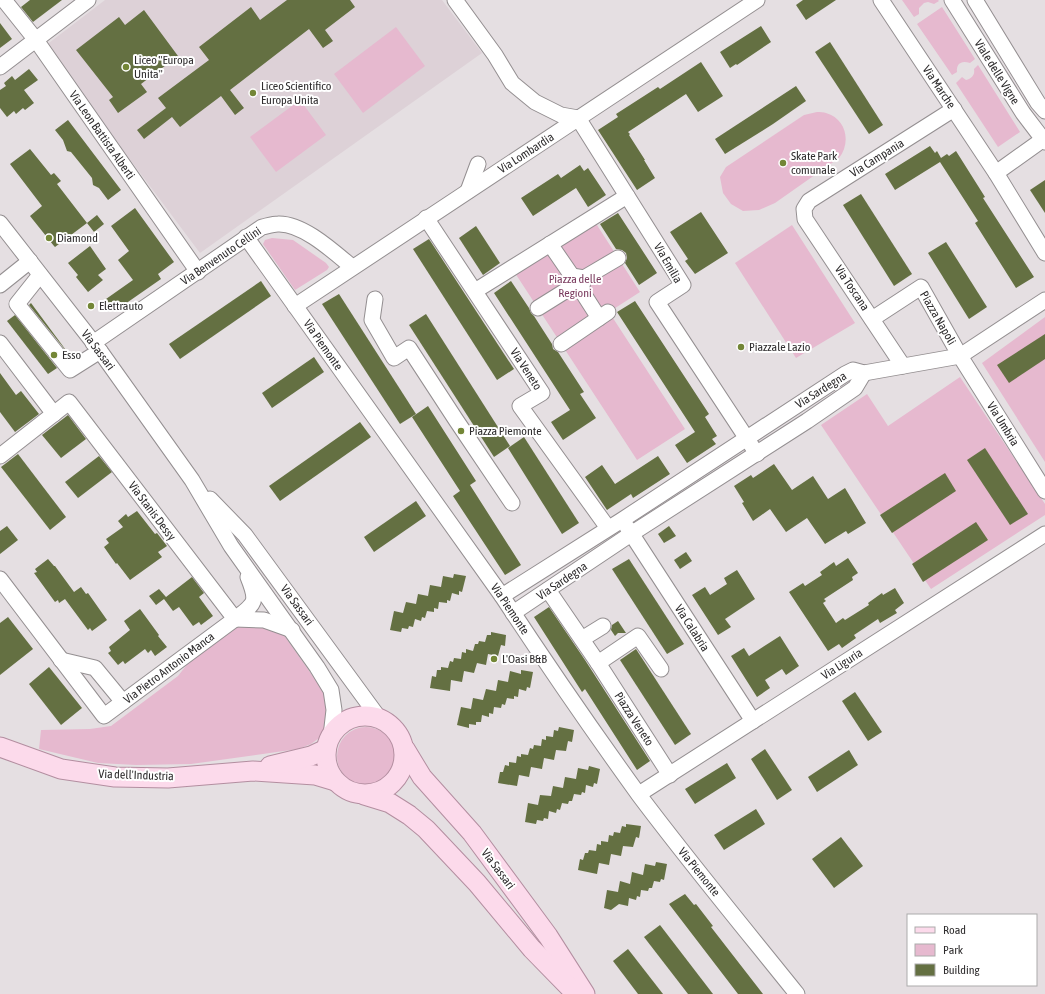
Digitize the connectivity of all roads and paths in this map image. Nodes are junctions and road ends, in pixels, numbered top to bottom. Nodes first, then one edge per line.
1 (4, 0) edge
2 (88, 0) edge
3 (455, 0) edge
4 (757, 0) edge
5 (881, 0) edge
6 (952, 0) edge
7 (975, 0) edge
8 (36, 40) junction
9 (0, 67) edge
10 (954, 109) junction
11 (1045, 112) edge
12 (578, 118) junction
13 (1044, 140) edge
14 (478, 164) dead end
15 (996, 173) junction
16 (468, 191) junction
17 (627, 196) junction
18 (804, 209) joint
19 (426, 218) junction
20 (0, 223) edge
21 (246, 237) junction
22 (550, 244) junction
23 (1045, 253) edge
24 (618, 258) dead end
25 (30, 261) junction
26 (352, 267) junction
27 (198, 272) junction
28 (40, 275) junction
29 (577, 283) junction
30 (0, 284) edge
31 (475, 292) junction
32 (375, 299) dead end
33 (1045, 300) edge
34 (295, 306) junction
35 (538, 308) dead end
36 (872, 319) junction
37 (0, 343) edge
38 (561, 344) dead end
39 (96, 347) junction
40 (960, 356) junction
41 (903, 366) junction
42 (864, 373) junction
43 (54, 414) junction
44 (747, 437) junction
45 (757, 454) junction
46 (0, 456) edge
47 (192, 480) junction
48 (1045, 491) edge
49 (512, 503) dead end
50 (622, 520) junction
51 (608, 528) junction
52 (631, 534) junction
53 (1045, 534) edge
54 (240, 559) junction
55 (0, 579) edge
56 (548, 590) junction
57 (502, 596) junction
58 (514, 613) junction
59 (235, 619) junction
60 (603, 626) dead end
61 (292, 630) junction
62 (582, 639) junction
63 (61, 660) junction
64 (598, 663) junction
65 (661, 669) dead end
66 (123, 702) junction
67 (379, 718) junction
68 (753, 721) junction
69 (328, 742) junction
70 (0, 747) edge
71 (405, 749) junction
72 (253, 771) junction
73 (670, 774) junction
74 (335, 781) junction
75 (639, 794) junction
76 (364, 795) junction
77 (576, 994) edge
78 (585, 994) edge
79 (797, 994) edge

1 - 8 street, Via Leon Battista Alberti
2 - 8 street
3 - 12 street
4 - 12 street, Via Lombardia
5 - 10 street, Via Marche
6 - 13 street, Viale delle Vigne
7 - 11 street, Viale delle Vigne
8 - 9 street
8 - 27 street, Via Leon Battista Alberti
10 - 15 street, Via Marche
10 - 18 street, Via Campania
12 - 16 street, Via Lombardia
12 - 17 street, Via Emilia
13 - 15 street
14 - 16 street
15 - 23 street, Via Marche
16 - 19 street, Via Lombardia
17 - 22 street
17 - 44 street, Via Emilia
18 - 36 street, Via Toscana
19 - 26 street, Via Lombardia
19 - 31 street, Via Veneto
20 - 25 street, Via Sassari
21 - 26 street, Via Benvenuto Cellini
21 - 27 street, Via Benvenuto Cellini
21 - 34 street, Via Piemonte
22 - 29 street
22 - 31 street
24 - 29 street
25 - 28 street, Via Sassari
25 - 30 street
26 - 34 street, Via Lombardia
27 - 39 street, Via Benvenuto Cellini
28 - 39 street, Via Sassari
28 - 39 street, Via Benvenuto Cellini
29 - 35 street
29 - 38 street
31 - 51 street, Via Veneto
32 - 49 street
33 - 40 street
34 - 57 street, Via Piemonte
36 - 40 street, Piazza Napoli
36 - 41 street, Via Toscana
37 - 43 street
39 - 47 street, Via Sassari
40 - 41 street
40 - 48 street, Via Umbria
41 - 42 street
42 - 44 street, Via Sardegna
42 - 45 street, Via Sardegna
43 - 46 street
43 - 59 street, Via Stanis Dessy
44 - 45 street
44 - 50 street, Via Sardegna
45 - 52 street, Via Sardegna
47 - 54 street, Via Sassari
47 - 67 street, Via Sassari
50 - 51 street, Via Sardegna
50 - 52 street
51 - 57 street, Via Sardegna
52 - 56 street, Via Sardegna
52 - 68 street, Via Calabria
53 - 68 street, Via Liguria
54 - 59 street, Via Pietro Antonio Manca
54 - 61 street, Via Sassari
55 - 63 street
56 - 58 street, Via Sardegna
56 - 62 street, Piazza Veneto
57 - 58 street, Via Piemonte
58 - 75 street, Via Piemonte
59 - 61 street
59 - 66 street, Via Pietro Antonio Manca
60 - 62 street
61 - 69 street, Via Sassari
62 - 64 street, Piazza Veneto
63 - 66 street
63 - 66 street, Via Pietro Antonio Manca
64 - 65 street
64 - 73 street, Piazza Veneto
67 - 69 main road
67 - 71 main road
68 - 73 street, Via Liguria
69 - 72 main road, Via dell'Industria
69 - 74 main road
70 - 72 main road, Via dell'Industria
71 - 76 main road
71 - 78 main road, Via Sassari
72 - 74 main road, Via dell'Industria
73 - 75 street, Via Liguria
74 - 76 main road
75 - 79 street, Via Piemonte
76 - 77 main road, Via Sassari

